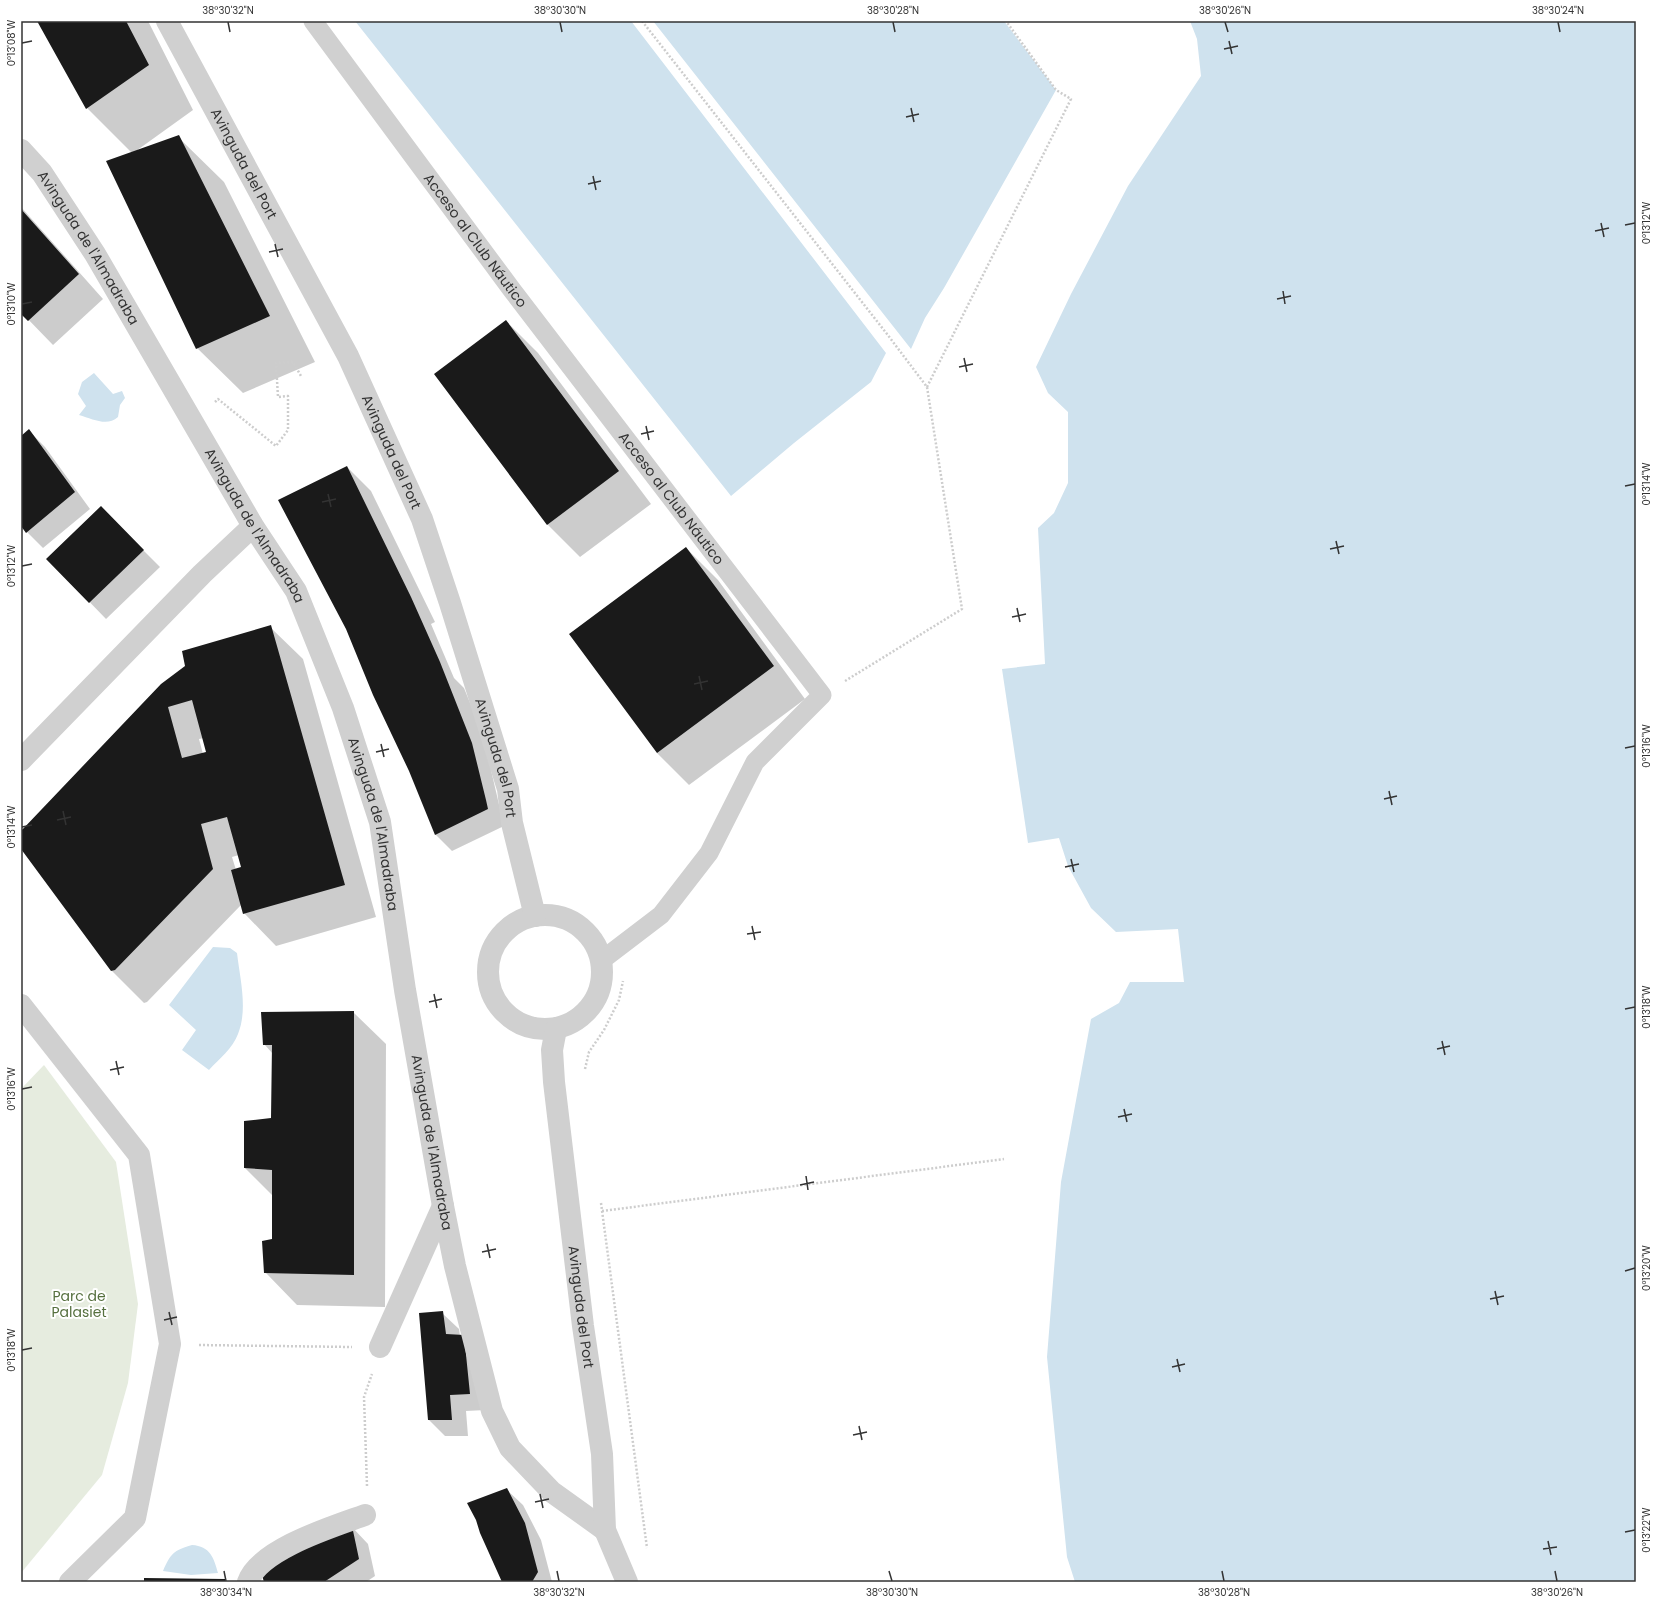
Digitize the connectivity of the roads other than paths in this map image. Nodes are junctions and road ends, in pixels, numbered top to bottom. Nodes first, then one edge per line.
1 (167, 21) edge
2 (313, 21) edge
3 (21, 150) edge
4 (253, 526) junction
5 (21, 760) edge
6 (535, 916) junction
7 (602, 960) junction
8 (21, 1005) edge
9 (556, 1029) junction
10 (443, 1206) junction
11 (380, 1347) road end
12 (365, 1515) road end
13 (606, 1530) junction
14 (70, 1582) edge
15 (248, 1582) edge
16 (627, 1582) edge

1 - 6 street, Avinguda del Port
2 - 7 lane, Acceso al Club Náutico
3 - 4 street, Avinguda de l'Almadraba
4 - 5 street
4 - 10 street, Avinguda de l'Almadraba
6 - 7 street
6 - 9 street
7 - 9 street
8 - 14 street
9 - 13 street, Avinguda del Port
10 - 11 street
10 - 13 street, Avinguda de l'Almadraba
12 - 15 street
13 - 16 street, Avinguda del Port

